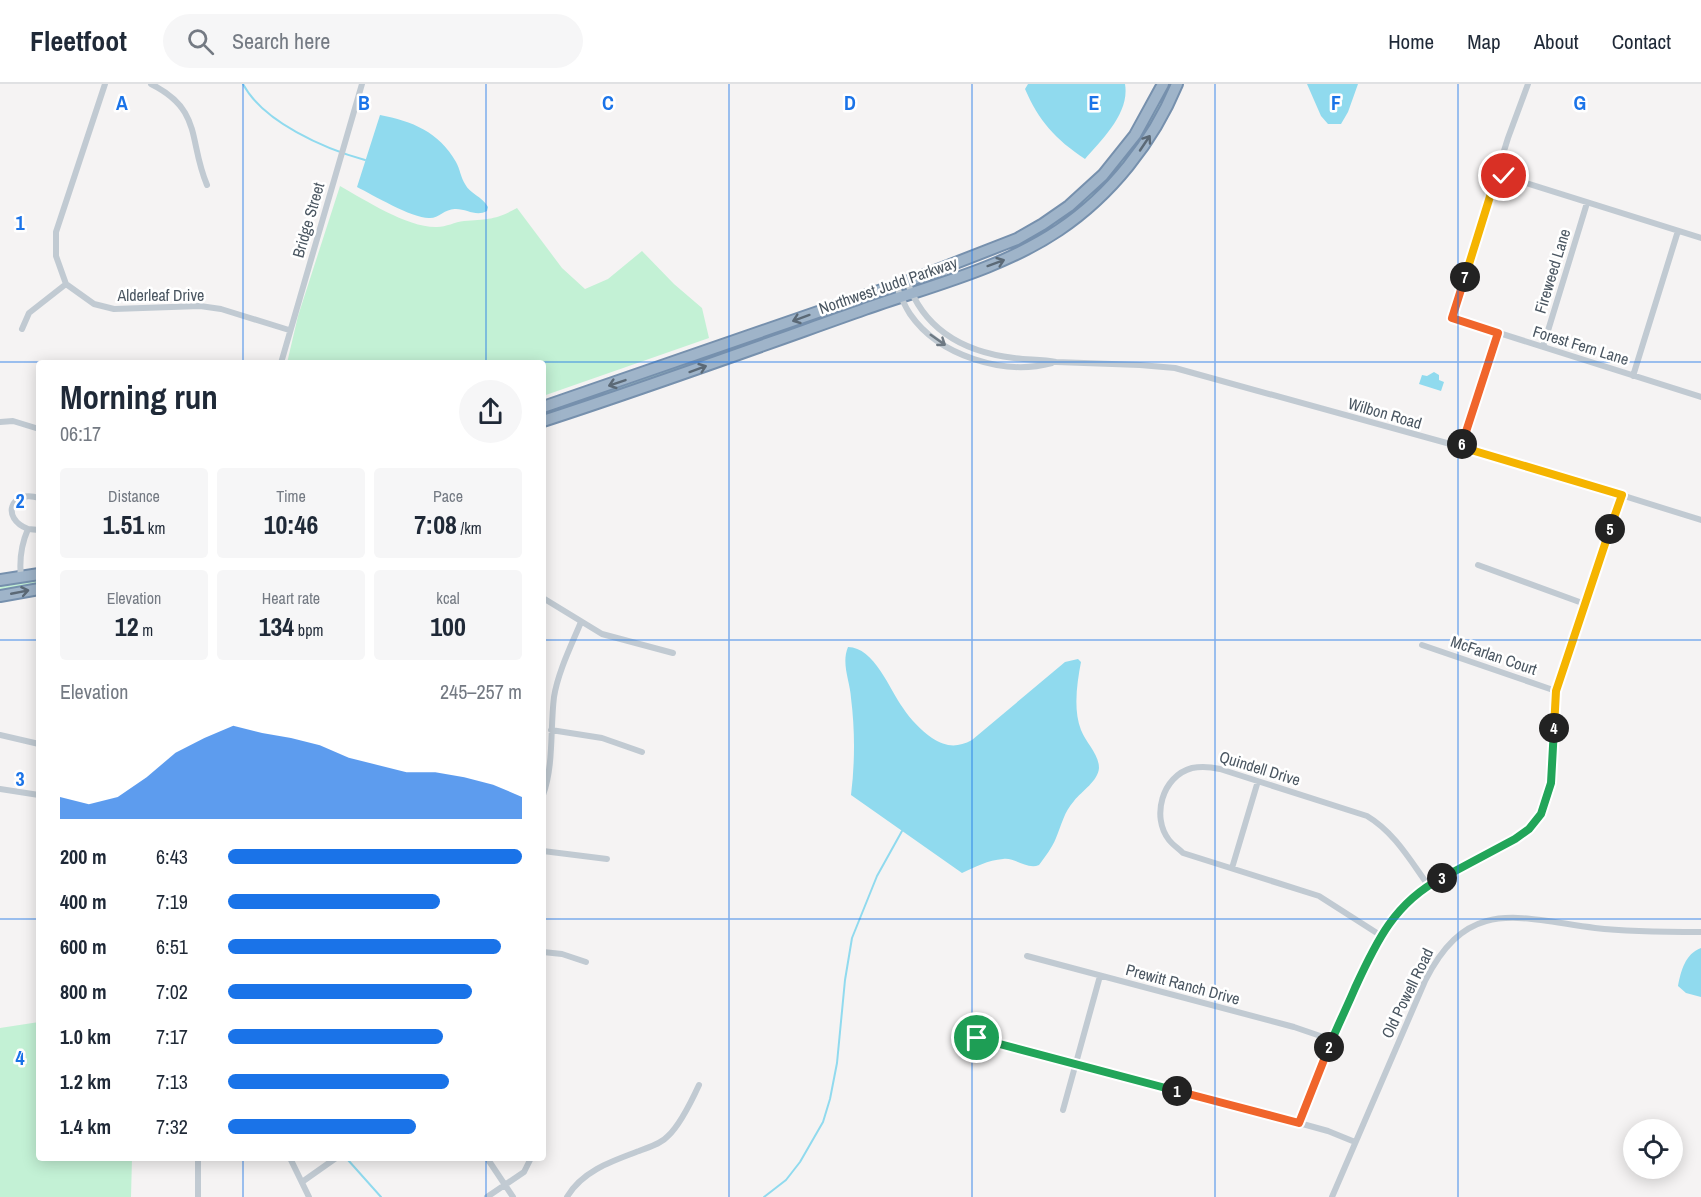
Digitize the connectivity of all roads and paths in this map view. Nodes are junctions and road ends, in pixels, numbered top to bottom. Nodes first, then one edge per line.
1 (105, 84) edge
2 (151, 84) edge
3 (362, 84) edge
4 (1163, 84) edge
5 (1177, 84) edge
6 (1528, 84) edge
7 (1497, 174) junction
8 (207, 185) dead end
9 (1587, 203) junction
10 (1678, 231) junction
11 (1701, 238) edge
12 (902, 283) junction
13 (66, 284) junction
14 (906, 295) junction
15 (22, 328) dead end
16 (289, 330) junction
17 (1498, 333) junction
18 (1543, 347) junction
19 (282, 360) edge
20 (1056, 362) junction
21 (1633, 376) junction
22 (1701, 397) edge
23 (546, 406) edge
24 (546, 420) edge
25 (0, 422) edge
26 (36, 428) edge
27 (1461, 447) junction
28 (1622, 495) junction
29 (36, 497) edge
30 (1701, 520) edge
31 (28, 529) junction
32 (36, 530) edge
33 (1478, 565) dead end
34 (36, 574) edge
35 (21, 577) junction
36 (0, 580) edge
37 (36, 589) edge
38 (0, 596) edge
39 (546, 600) edge
40 (1585, 604) junction
41 (581, 622) junction
42 (1422, 645) dead end
43 (673, 653) dead end
44 (1556, 691) junction
45 (551, 730) junction
46 (0, 735) edge
47 (36, 743) edge
48 (642, 752) dead end
49 (1258, 781) junction
50 (546, 786) edge
51 (0, 789) edge
52 (36, 795) edge
53 (546, 851) edge
54 (607, 859) dead end
55 (1232, 868) junction
56 (1428, 885) junction
57 (1701, 932) edge
58 (1380, 935) junction
59 (546, 952) edge
60 (1027, 956) dead end
61 (586, 962) dead end
62 (1100, 976) junction
63 (958, 1039) dead end
64 (1332, 1040) junction
65 (1075, 1064) junction
66 (699, 1085) dead end
67 (1063, 1110) dead end
68 (1299, 1123) junction
69 (1355, 1142) junction
70 (198, 1161) edge
71 (292, 1161) edge
72 (332, 1161) edge
73 (489, 1161) edge
74 (530, 1161) edge
75 (302, 1182) junction
76 (505, 1185) junction
77 (198, 1197) edge
78 (309, 1197) edge
79 (487, 1197) edge
80 (513, 1197) edge
81 (567, 1197) edge
82 (1332, 1197) edge

1 - 13 street
2 - 8 street
3 - 16 street, Bridge Street
4 - 12 highway, Northwest Judd Parkway
14 -> 5 highway, Northwest Judd Parkway
6 - 7 street
7 - 9 street
7 - 17 street, Forest Fern Lane
9 - 10 street
9 - 18 street, Fireweed Lane
10 - 11 street
10 - 21 street
12 - 14 street, Wilbon Road
12 - 14 street, Wilbon Road
12 -> 23 highway, Northwest Judd Parkway
13 - 15 street
13 - 16 street, Alderleaf Drive
14 - 20 street, Wilbon Road
14 -> 20 street, Wilbon Road
24 -> 14 highway, Northwest Judd Parkway
16 - 19 street, Bridge Street
17 - 18 street, Forest Fern Lane
17 - 27 street
18 - 21 street, Forest Fern Lane
20 - 27 street, Wilbon Road
21 - 22 street, Forest Fern Lane
25 - 26 street
27 - 28 street, Wilbon Road
28 - 30 street, Wilbon Road
28 - 40 street
29 - 31 street
31 - 32 street
31 - 35 street
33 - 40 street
34 - 35 highway
35 - 36 highway
38 -> 37 highway
39 - 41 street
40 - 44 street
41 - 43 street
41 - 45 street
42 - 44 street, McFarlan Court
44 - 56 street
45 - 48 street
45 - 50 street
46 - 47 street
49 - 55 street
49 - 55 street, Quindell Drive
49 - 56 street, Quindell Drive
51 - 52 street
53 - 54 street
55 - 58 street, Quindell Drive
56 - 58 street
57 - 69 street, Old Powell Road
58 - 64 street
59 - 61 street
60 - 62 street, Prewitt Ranch Drive
62 - 64 street, Prewitt Ranch Drive
62 - 65 street
63 - 65 street
64 - 68 street
65 - 67 street
65 - 68 street
66 - 81 street
68 - 69 street
69 - 82 street, Old Powell Road
70 - 77 street
71 - 75 street
72 - 75 street
73 - 76 street
74 - 76 street
75 - 78 street
76 - 79 street
76 - 80 street

